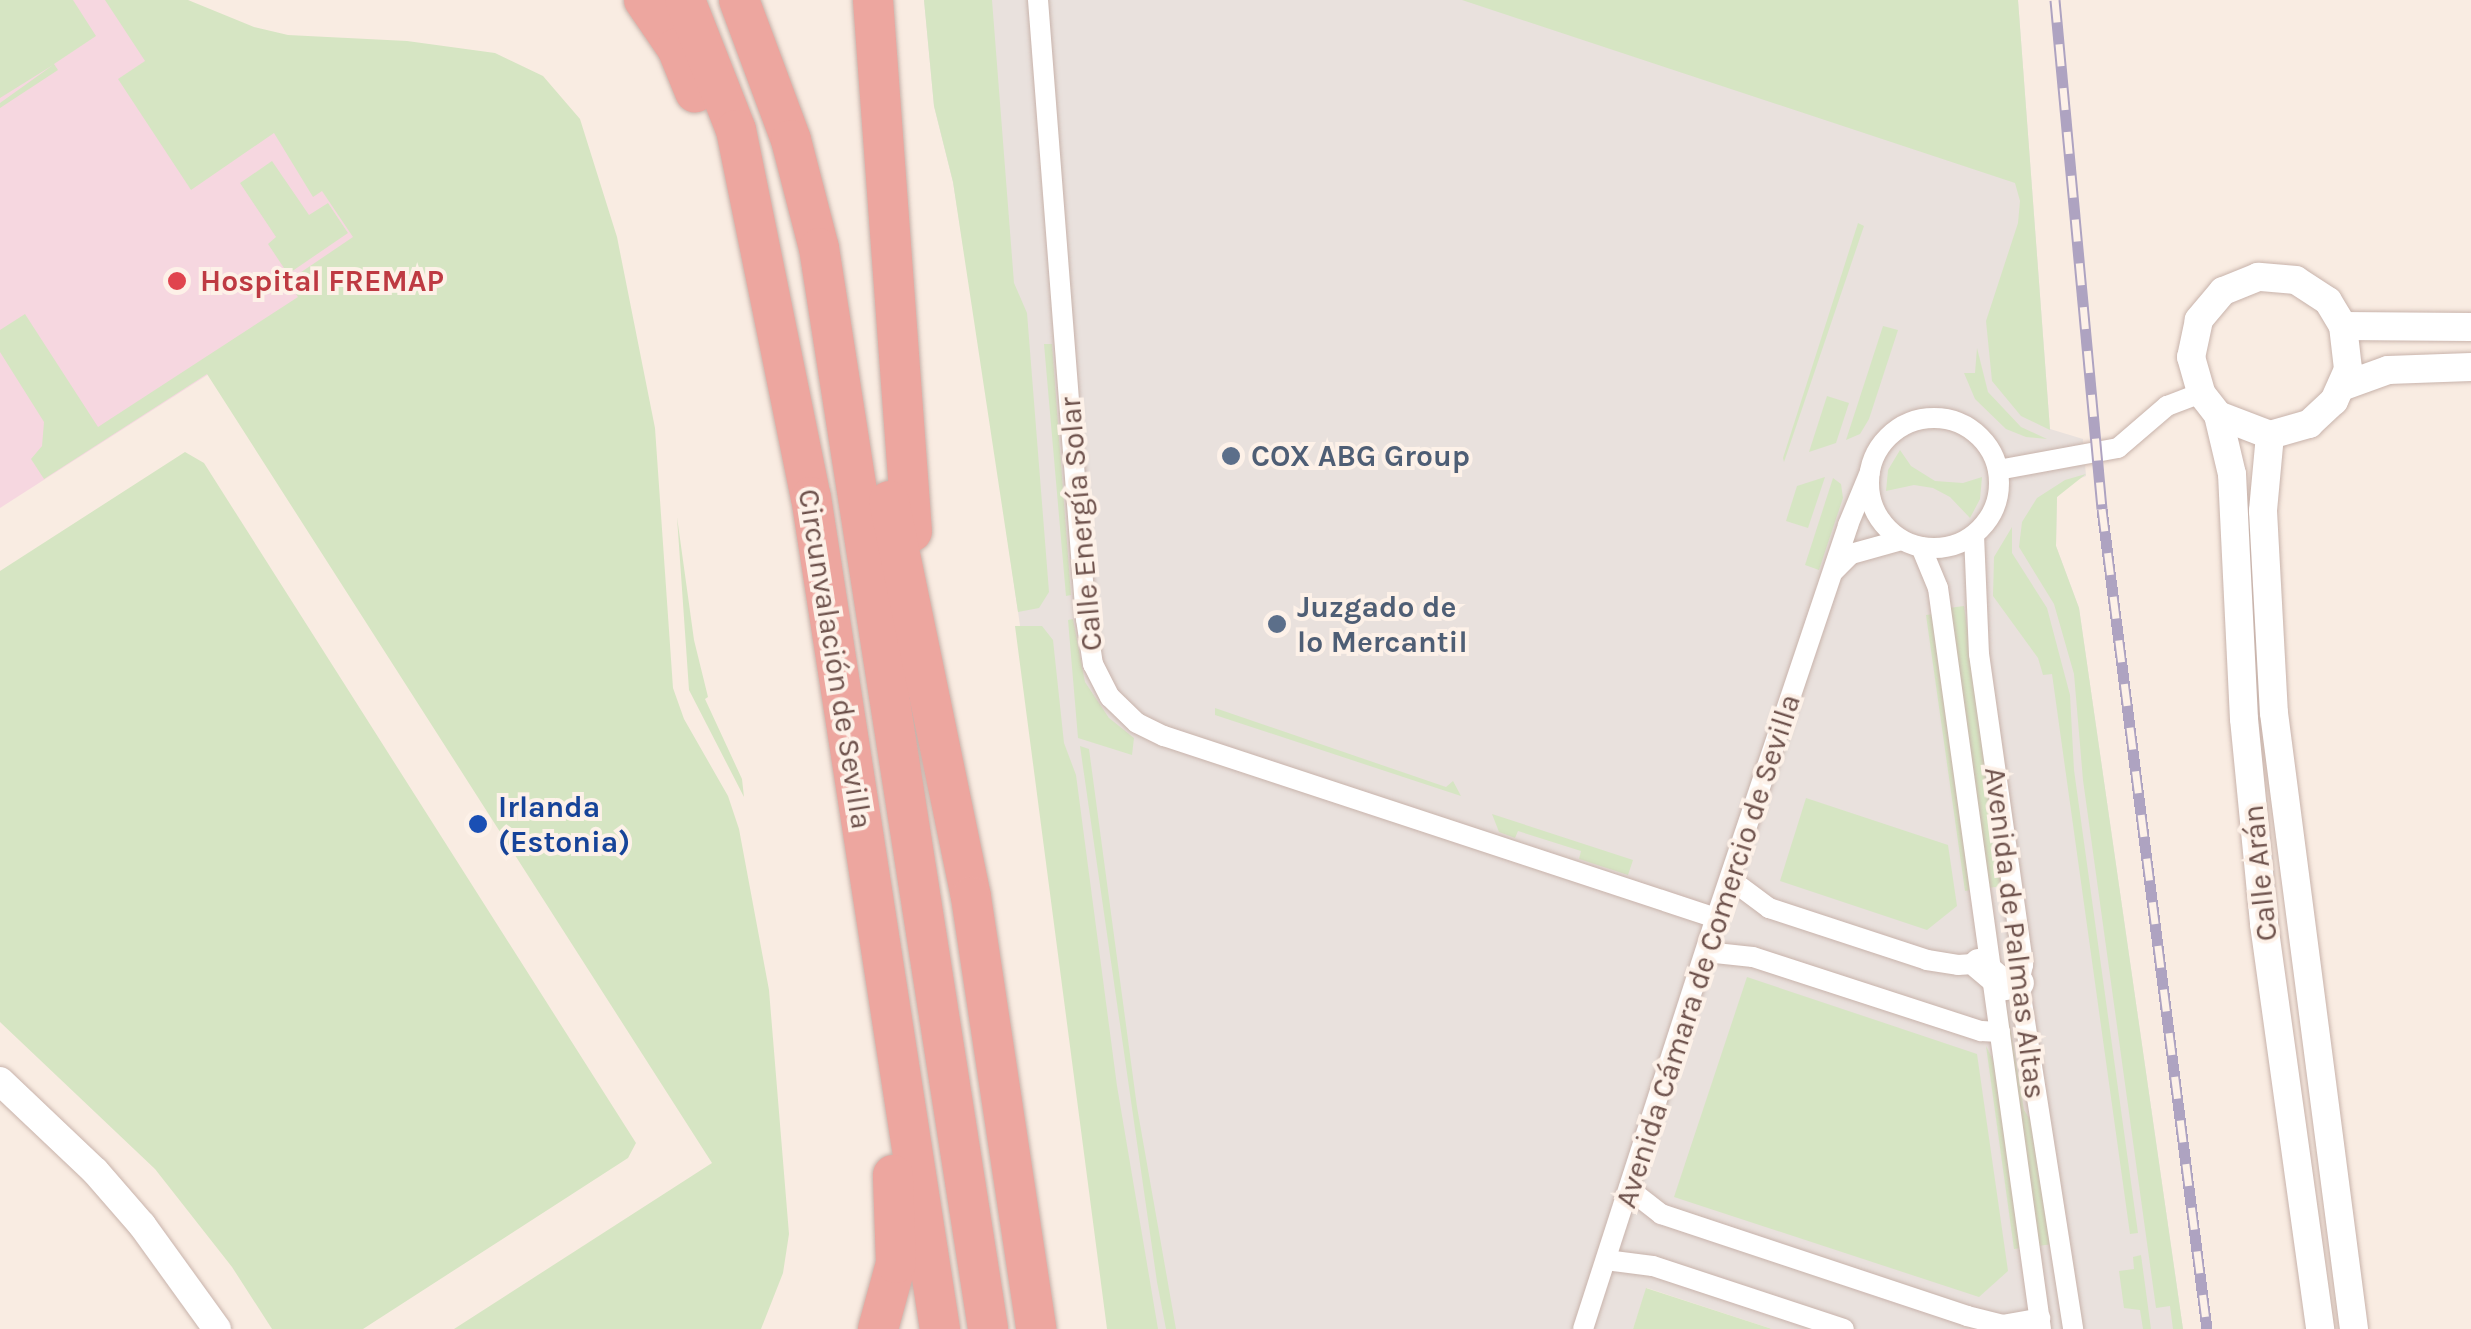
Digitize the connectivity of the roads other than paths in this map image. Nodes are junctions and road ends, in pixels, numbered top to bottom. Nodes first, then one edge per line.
1 (644, 0) edge
2 (686, 0) edge
3 (739, 0) edge
4 (874, 0) edge
5 (1038, 0) edge
6 (791, 140) junction
7 (754, 213) junction
8 (2343, 326) junction
9 (2471, 327) edge
10 (2471, 366) edge
11 (2340, 387) junction
12 (2210, 404) junction
13 (2270, 434) junction
14 (1998, 470) junction
15 (1870, 472) junction
16 (1974, 535) junction
17 (1911, 544) junction
18 (1833, 572) junction
19 (932, 695) junction
20 (1730, 880) junction
21 (873, 912) junction
22 (1716, 918) junction
23 (1706, 952) junction
24 (1995, 971) junction
25 (2000, 1032) junction
26 (0, 1081) edge
27 (1010, 1152) junction
28 (1629, 1190) junction
29 (1606, 1260) junction
30 (2032, 1325) edge
31 (217, 1329) edge
32 (878, 1329) edge
33 (940, 1329) edge
34 (988, 1329) edge
35 (1036, 1329) edge
36 (1052, 1329) edge
37 (1584, 1329) edge
38 (1844, 1329) edge
39 (2073, 1329) edge
40 (2320, 1329) edge
41 (2354, 1329) edge

1 - 7 highway
2 - 7 highway, Circunvalación de Sevilla
3 - 6 highway, Circunvalación de Sevilla
4 - 19 highway
5 - 22 street, Calle Energía Solar
6 - 19 highway
6 - 34 highway, Circunvalación de Sevilla
7 - 21 highway, Circunvalación de Sevilla
8 - 9 street
8 - 11 street
8 - 12 street
10 - 11 street
11 - 13 street
12 - 13 street
12 - 14 street
12 - 40 street, Calle Arán
13 - 41 street, Calle Arán
14 - 15 street
14 - 16 street
15 - 17 street
15 - 18 street, Avenida Cámara de Comercio de Sevilla
16 - 17 street
16 - 24 street, Avenida de Palmas Altas
17 - 18 street
17 - 24 street, Avenida de Palmas Altas
18 - 20 street, Avenida Cámara de Comercio de Sevilla
19 - 27 highway
20 - 22 street, Avenida Cámara de Comercio de Sevilla
20 - 24 street
21 - 32 highway
21 - 33 highway, Circunvalación de Sevilla
22 - 23 street, Avenida Cámara de Comercio de Sevilla
23 - 25 street
23 - 28 street, Avenida Cámara de Comercio de Sevilla
24 - 25 street, Avenida de Palmas Altas
24 - 39 street, Avenida de Palmas Altas
25 - 30 street, Avenida de Palmas Altas
26 - 31 street
27 - 35 highway
27 - 36 highway
28 - 29 street, Avenida Cámara de Comercio de Sevilla
28 - 30 street
29 - 37 street, Avenida Cámara de Comercio de Sevilla
29 - 38 street

